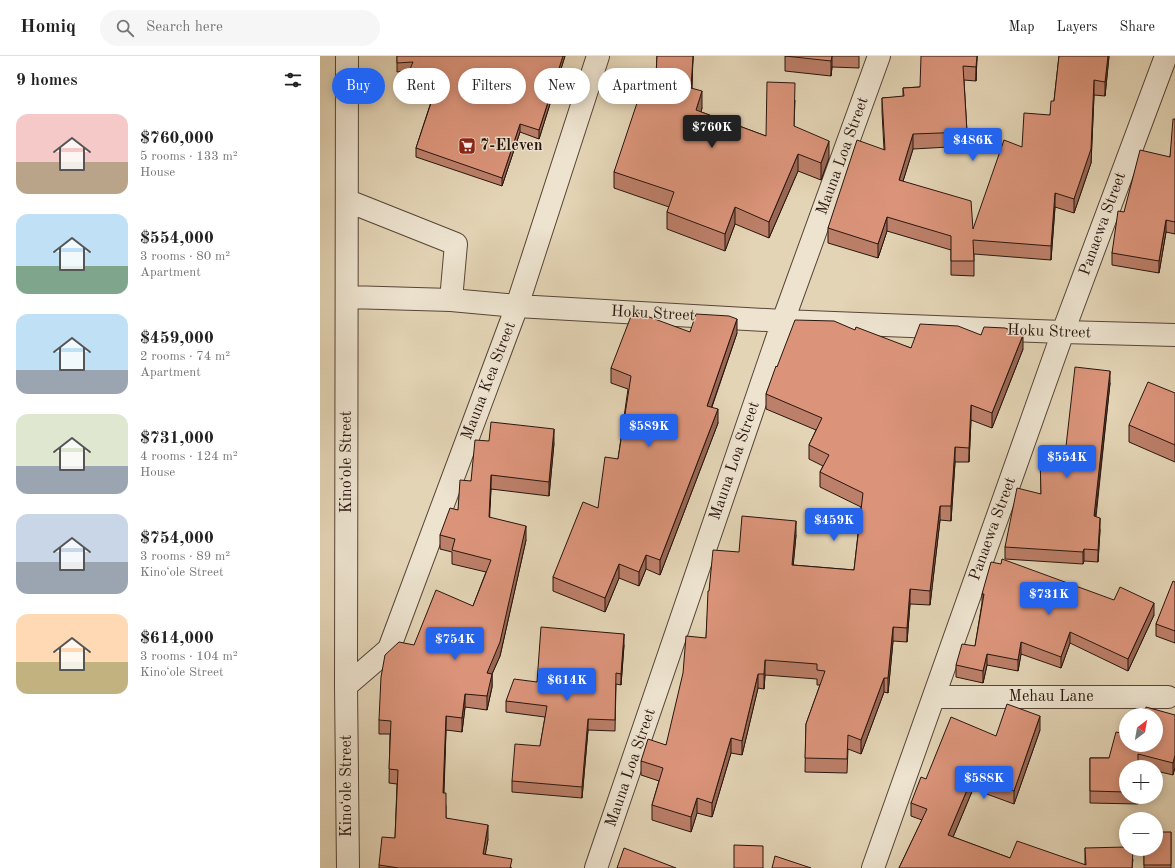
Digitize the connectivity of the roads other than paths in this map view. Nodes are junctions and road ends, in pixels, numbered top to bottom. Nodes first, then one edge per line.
1 (348, 56) edge
2 (598, 56) edge
3 (879, 56) edge
4 (1166, 56) edge
5 (348, 201) junction
6 (348, 297) junction
7 (451, 300) junction
8 (517, 306) junction
9 (783, 321) junction
10 (1063, 332) junction
11 (1175, 335) edge
12 (346, 686) junction
13 (934, 697) junction
14 (1168, 697) dead end
15 (348, 868) edge
16 (596, 868) edge
17 (873, 868) edge

1 - 5 street, Kinoʻole Street
2 - 8 street, Mauna Kea Street
3 - 9 street, Mauna Loa Street
4 - 10 street, Panaewa Street
5 - 6 street, Kinoʻole Street
5 - 7 street
6 - 7 street, Hoku Street
6 - 12 street, Kinoʻole Street
7 - 8 street, Hoku Street
8 - 9 street, Hoku Street
8 - 12 street, Mauna Kea Street
9 - 10 street, Hoku Street
9 - 16 street, Mauna Loa Street
10 - 11 street, Hoku Street
10 - 13 street, Panaewa Street
12 - 15 street, Kinoʻole Street
13 - 14 street, Mehau Lane
13 - 17 street, Panaewa Street

